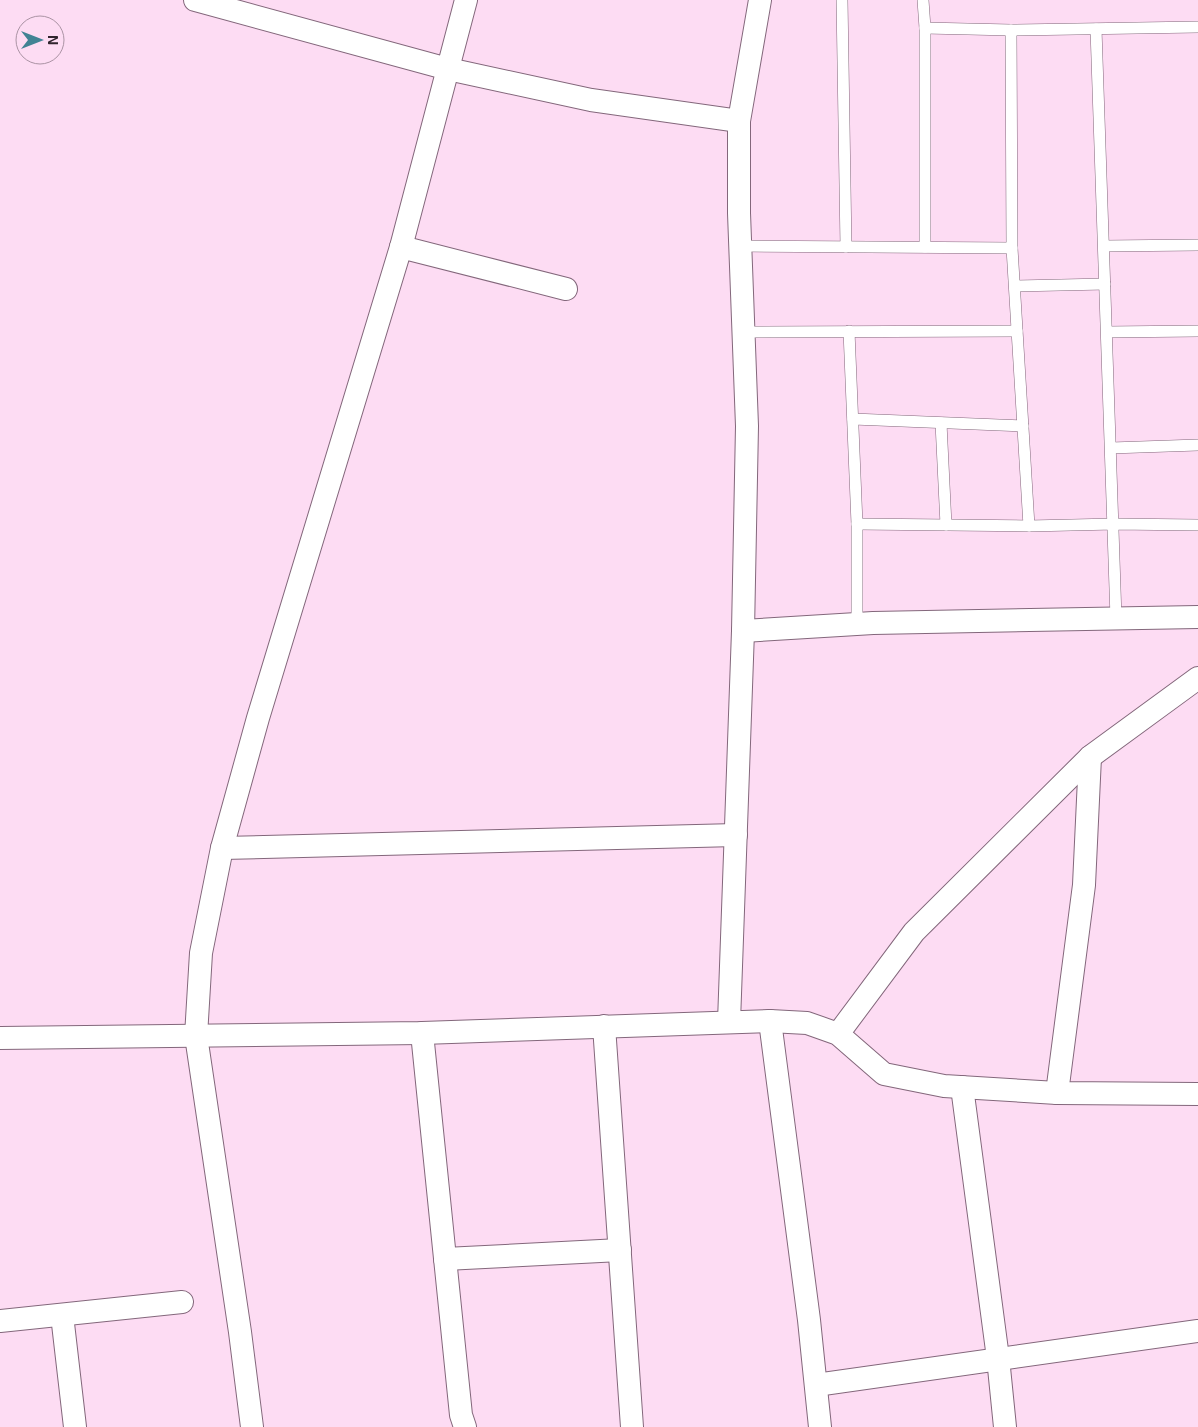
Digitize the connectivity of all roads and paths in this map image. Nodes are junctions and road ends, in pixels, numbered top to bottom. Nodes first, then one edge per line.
1 (195, 0) edge
2 (466, 0) edge
3 (760, 0) edge
4 (842, 0) edge
5 (923, 0) edge
6 (1198, 27) edge
7 (925, 28) junction
8 (1096, 28) junction
9 (1011, 30) junction
10 (448, 69) junction
11 (739, 121) junction
12 (1198, 245) edge
13 (740, 246) junction
14 (1104, 246) junction
15 (401, 247) junction
16 (846, 247) junction
17 (925, 247) junction
18 (1012, 248) junction
19 (1106, 284) junction
20 (1015, 286) junction
21 (566, 289) dead end
22 (849, 331) junction
23 (1017, 331) junction
24 (1198, 331) edge
25 (743, 332) junction
26 (1107, 332) junction
27 (853, 419) junction
28 (940, 423) junction
29 (1023, 426) junction
30 (1198, 445) edge
31 (1111, 448) junction
32 (857, 524) junction
33 (1114, 524) junction
34 (946, 525) junction
35 (1198, 525) edge
36 (1029, 526) junction
37 (1198, 617) edge
38 (1116, 618) junction
39 (857, 624) junction
40 (743, 631) junction
41 (1198, 678) edge
42 (1090, 757) junction
43 (736, 835) junction
44 (222, 848) junction
45 (770, 1021) junction
46 (729, 1022) junction
47 (604, 1026) junction
48 (422, 1033) junction
49 (838, 1034) junction
50 (196, 1036) junction
51 (0, 1038) edge
52 (962, 1087) junction
53 (1057, 1092) junction
54 (1198, 1094) edge
55 (620, 1250) junction
56 (445, 1259) junction
57 (182, 1302) dead end
58 (62, 1315) junction
59 (0, 1321) edge
60 (1198, 1331) edge
61 (998, 1358) junction
62 (816, 1385) junction
63 (252, 1421) edge
64 (75, 1427) edge
65 (465, 1427) edge
66 (629, 1427) edge
67 (820, 1427) edge
68 (1005, 1427) edge

1 - 10 street
2 - 10 street
3 - 11 street
4 - 16 lane
5 - 7 lane
6 - 8 lane
7 - 9 lane
7 - 17 lane
8 - 9 lane
8 - 14 lane
9 - 18 lane
10 - 11 street
10 - 15 street
11 - 13 street
12 - 14 lane
13 - 16 lane
13 - 25 street
14 - 19 lane
15 - 21 street
15 - 44 street
16 - 17 lane
17 - 18 lane
18 - 20 lane
19 - 20 lane
19 - 26 lane
20 - 23 lane
22 - 23 lane
22 - 25 lane
22 - 27 lane
23 - 29 lane
24 - 26 lane
25 - 40 street
26 - 31 lane
27 - 28 lane
27 - 32 lane
28 - 29 lane
28 - 34 lane
29 - 36 lane
30 - 31 lane
31 - 33 lane
32 - 34 lane
32 - 39 lane
33 - 35 lane
33 - 36 lane
33 - 38 lane
34 - 36 lane
37 - 38 street
38 - 39 street
39 - 40 street
40 - 43 street
41 - 42 street
42 - 49 street
42 - 53 street
43 - 44 street
43 - 46 street
44 - 50 street
45 - 46 street
45 - 49 street
45 - 62 street
46 - 47 street
47 - 48 street
47 - 55 street
48 - 50 street
48 - 56 street
49 - 52 street
50 - 51 street
50 - 63 street
52 - 53 street
52 - 61 street
53 - 54 street
55 - 56 street
55 - 66 street
56 - 65 street
57 - 58 street
58 - 59 street
58 - 64 street
60 - 61 street
61 - 62 street
61 - 68 street
62 - 67 street

